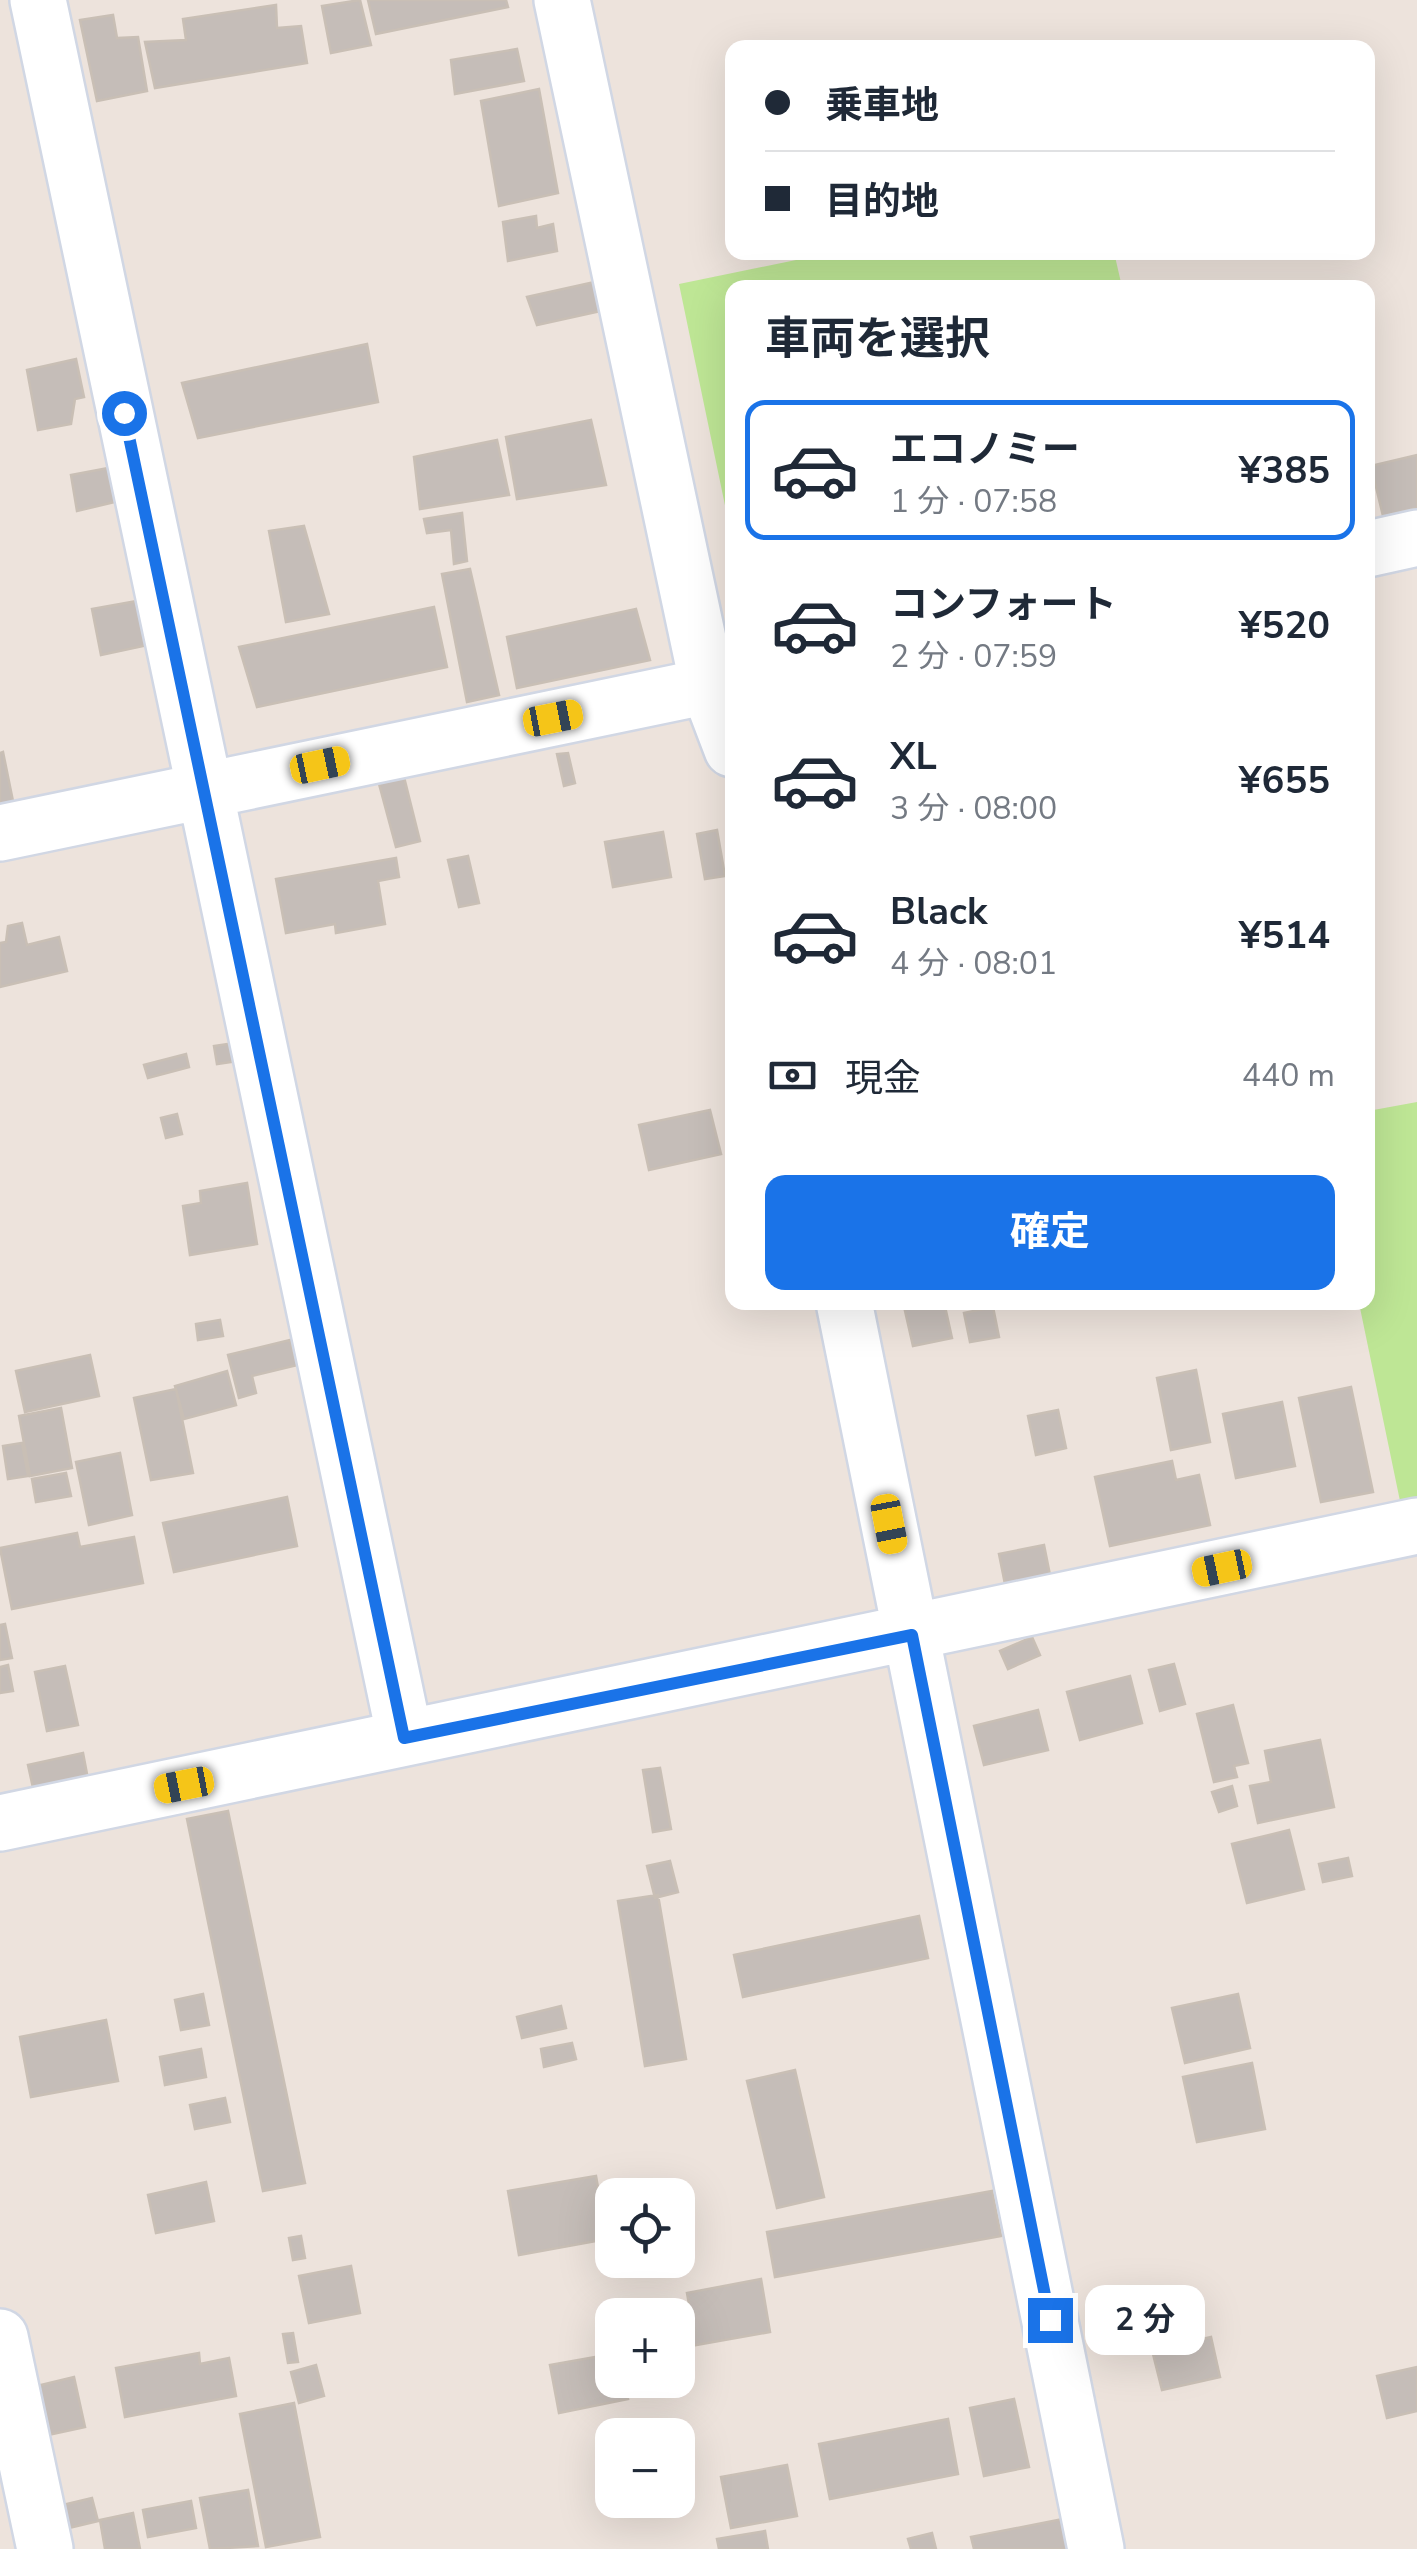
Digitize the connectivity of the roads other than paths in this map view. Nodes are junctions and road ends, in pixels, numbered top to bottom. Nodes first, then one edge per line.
1 (38, 0) edge
2 (562, 0) edge
3 (1417, 538) edge
4 (1375, 547) edge
5 (720, 684) edge
6 (725, 711) edge
7 (203, 789) junction
8 (0, 833) edge
9 (846, 1310) edge
10 (1417, 1526) edge
11 (912, 1635) junction
12 (404, 1738) junction
13 (0, 1823) edge
14 (0, 2338) edge
15 (45, 2549) edge
16 (1096, 2549) edge

1 - 7 street
2 - 5 street
3 - 4 street
5 - 6 street
5 - 7 street
7 - 8 street
7 - 12 street
9 - 11 street
10 - 11 street
11 - 12 street
11 - 16 street
12 - 13 street
14 - 15 street

